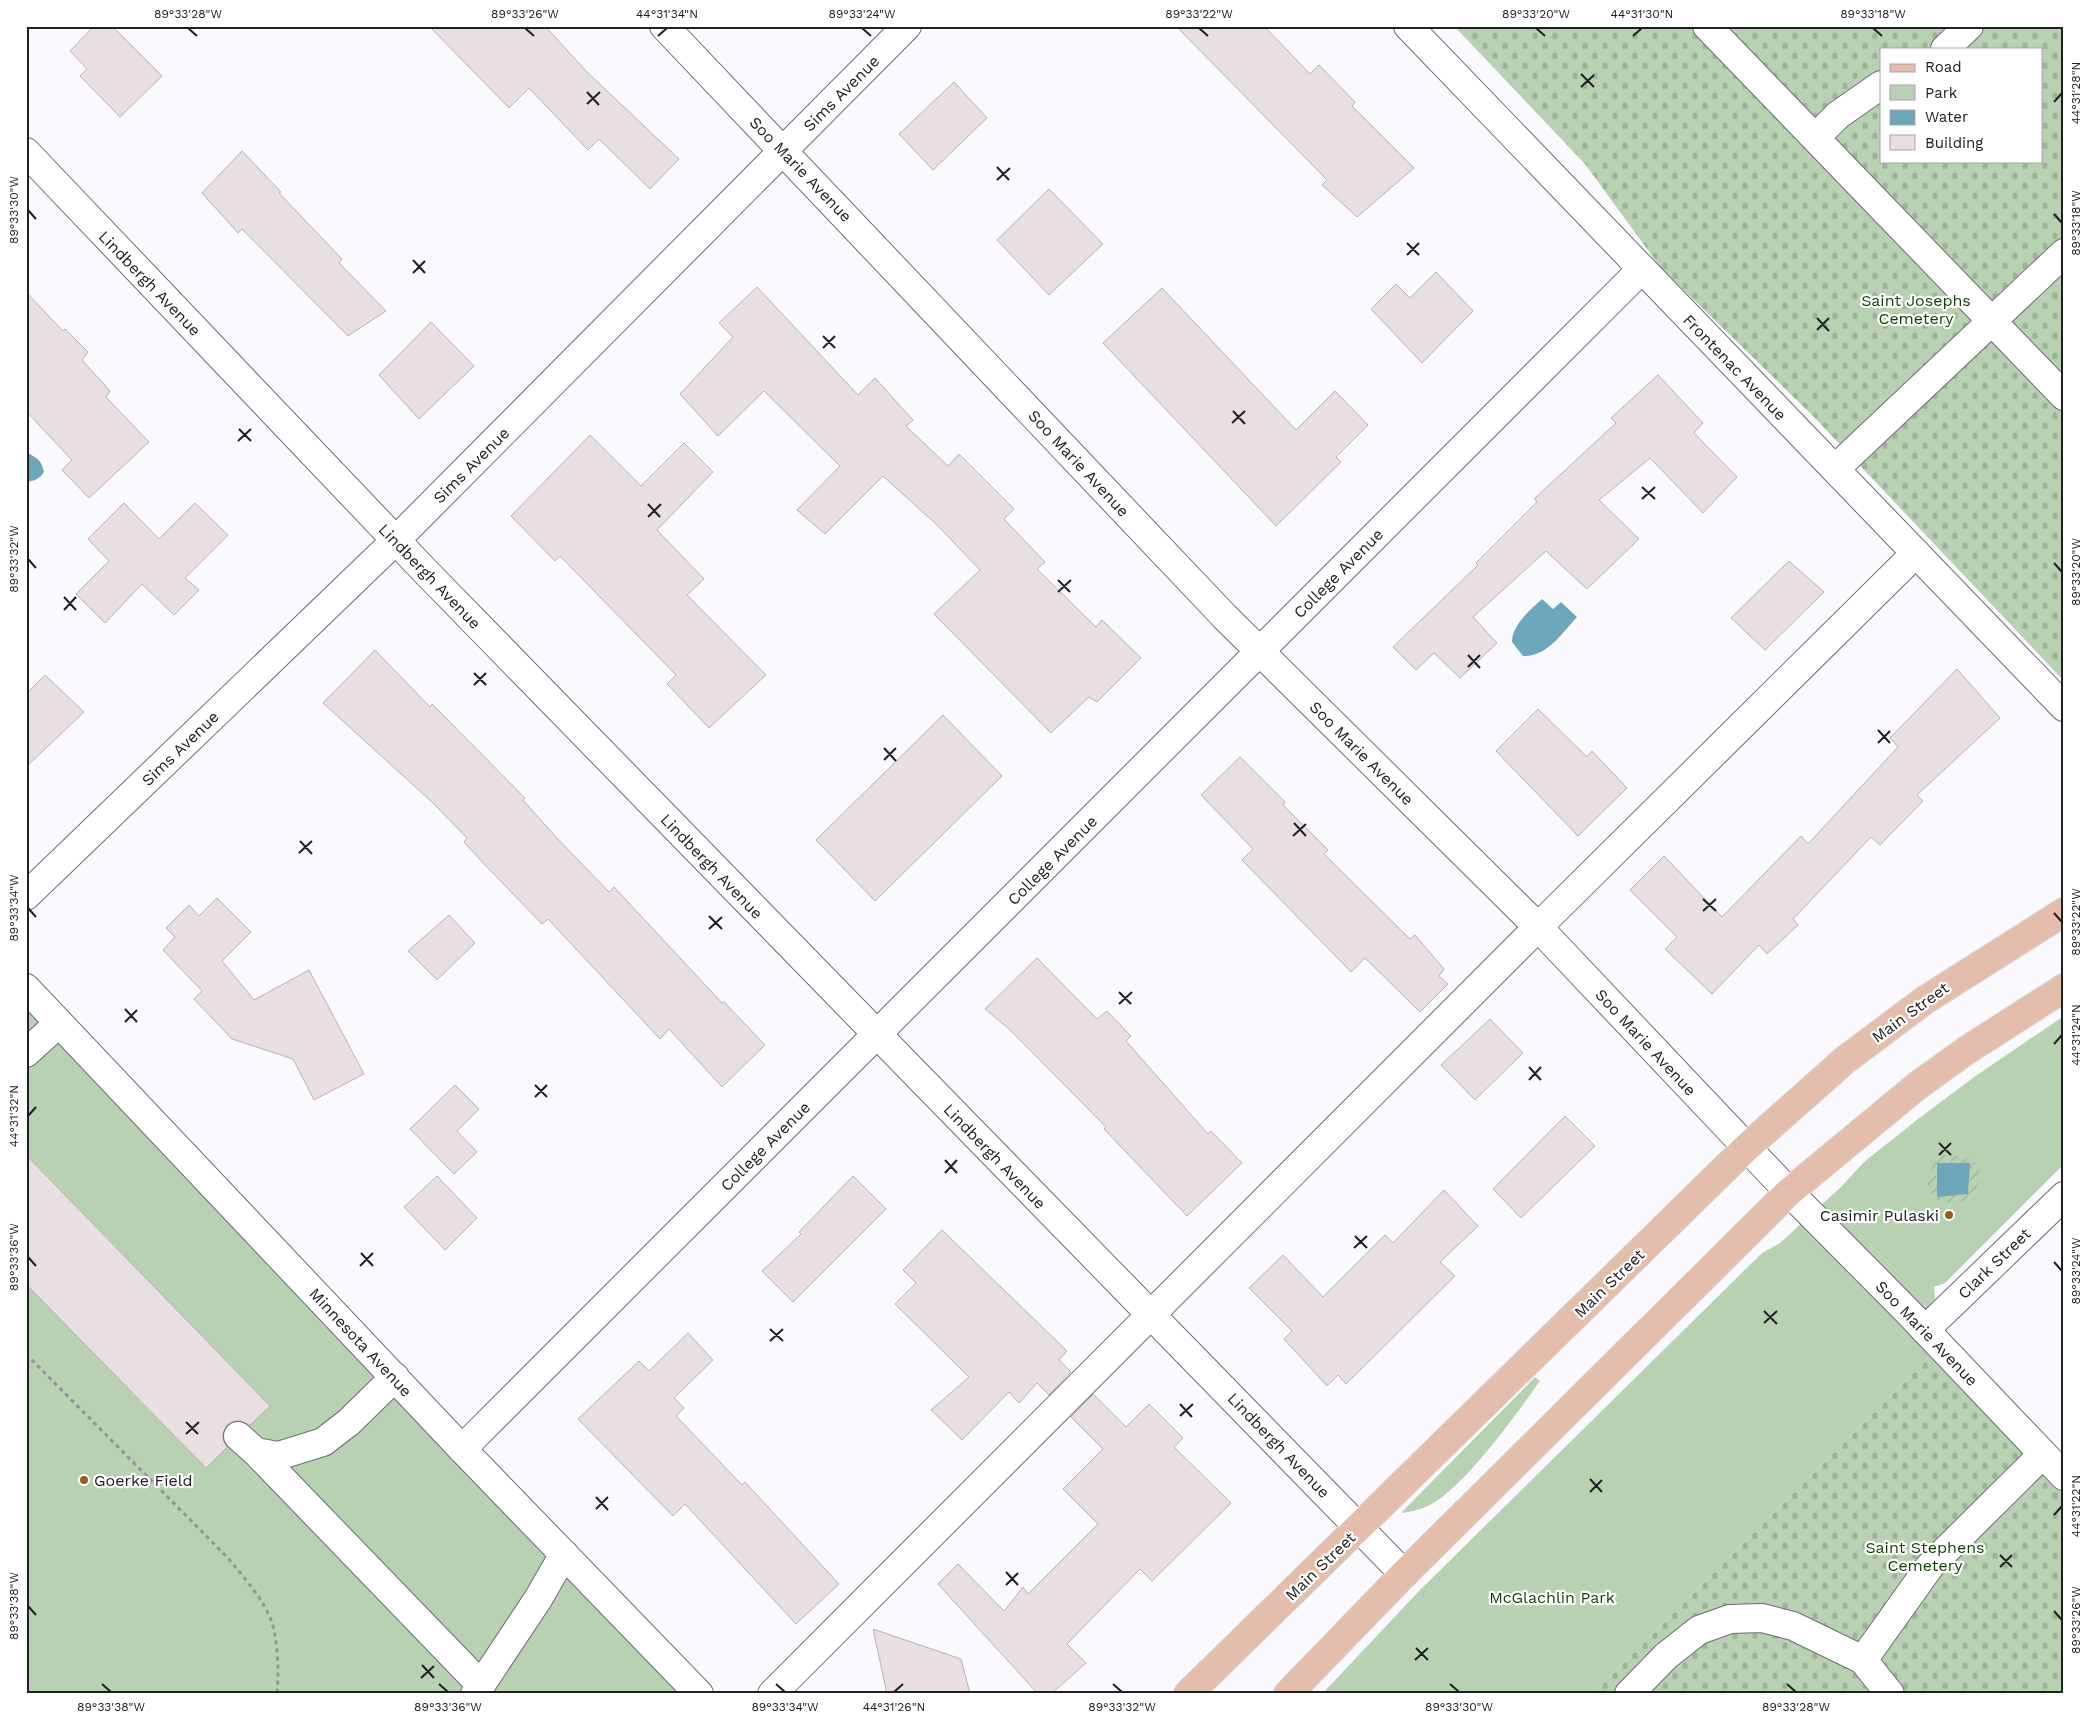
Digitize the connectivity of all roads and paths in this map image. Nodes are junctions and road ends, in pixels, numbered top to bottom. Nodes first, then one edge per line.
1 (664, 26) edge
2 (907, 26) edge
3 (1408, 26) edge
4 (1707, 26) edge
5 (1969, 26) edge
6 (1946, 48) edge
7 (1880, 86) edge
8 (1816, 137) junction
9 (783, 150) junction
10 (26, 152) edge
11 (2064, 253) edge
12 (1641, 270) junction
13 (1992, 321) junction
14 (2064, 396) edge
15 (1835, 469) junction
16 (396, 540) junction
17 (1916, 553) junction
18 (1259, 652) junction
19 (2064, 707) edge
20 (26, 896) edge
21 (2064, 912) edge
22 (1538, 927) junction
23 (26, 988) edge
24 (2064, 988) edge
25 (59, 1023) junction
26 (877, 1035) junction
27 (26, 1053) edge
28 (1746, 1148) junction
29 (1788, 1192) junction
30 (2064, 1196) edge
31 (1151, 1314) junction
32 (1925, 1330) junction
33 (26, 1354) edge
34 (395, 1378) junction
35 (462, 1449) junction
36 (2043, 1454) junction
37 (2064, 1476) edge
38 (1359, 1527) junction
39 (564, 1554) junction
40 (1404, 1574) junction
41 (1863, 1660) junction
42 (478, 1690) edge
43 (277, 1694) edge
44 (699, 1694) edge
45 (772, 1694) edge
46 (1188, 1694) edge
47 (1288, 1694) edge
48 (1629, 1694) edge
49 (1890, 1694) edge

1 - 9 street, Soo Marie Avenue
2 - 9 street, Sims Avenue
3 - 12 street, Frontenac Avenue
4 - 8 street
5 - 6 street
7 - 8 street
8 - 13 street
9 - 16 street, Sims Avenue
9 - 18 street, Soo Marie Avenue
10 - 16 street, Lindbergh Avenue
11 - 13 street
12 - 15 street, Frontenac Avenue
12 - 18 street, College Avenue
13 - 14 street
13 - 15 street
15 - 17 street, Frontenac Avenue
16 - 20 street, Sims Avenue
16 - 26 street, Lindbergh Avenue
17 - 19 street, Frontenac Avenue
17 - 22 street
18 - 22 street, Soo Marie Avenue
18 - 26 street, College Avenue
21 - 28 main road, Main Street
22 - 28 street, Soo Marie Avenue
22 - 31 street
23 - 25 street, Minnesota Avenue
24 - 29 main road
25 - 27 street
25 - 34 street, Minnesota Avenue
26 - 31 street, Lindbergh Avenue
26 - 35 street, College Avenue
28 - 29 street, Soo Marie Avenue
28 - 38 main road, Main Street
29 - 32 street, Soo Marie Avenue
29 - 40 main road
30 - 32 street, Clark Street
31 - 38 street, Lindbergh Avenue
31 - 45 street
32 - 36 street, Soo Marie Avenue
33 - 43 path
34 - 35 street, Minnesota Avenue
34 - 42 street
35 - 39 street, Minnesota Avenue
36 - 37 street, Soo Marie Avenue
36 - 41 street
38 - 40 street, Lindbergh Avenue
38 - 46 main road, Main Street
39 - 42 street
39 - 44 street, Minnesota Avenue
40 - 47 main road
41 - 48 street
41 - 49 street

